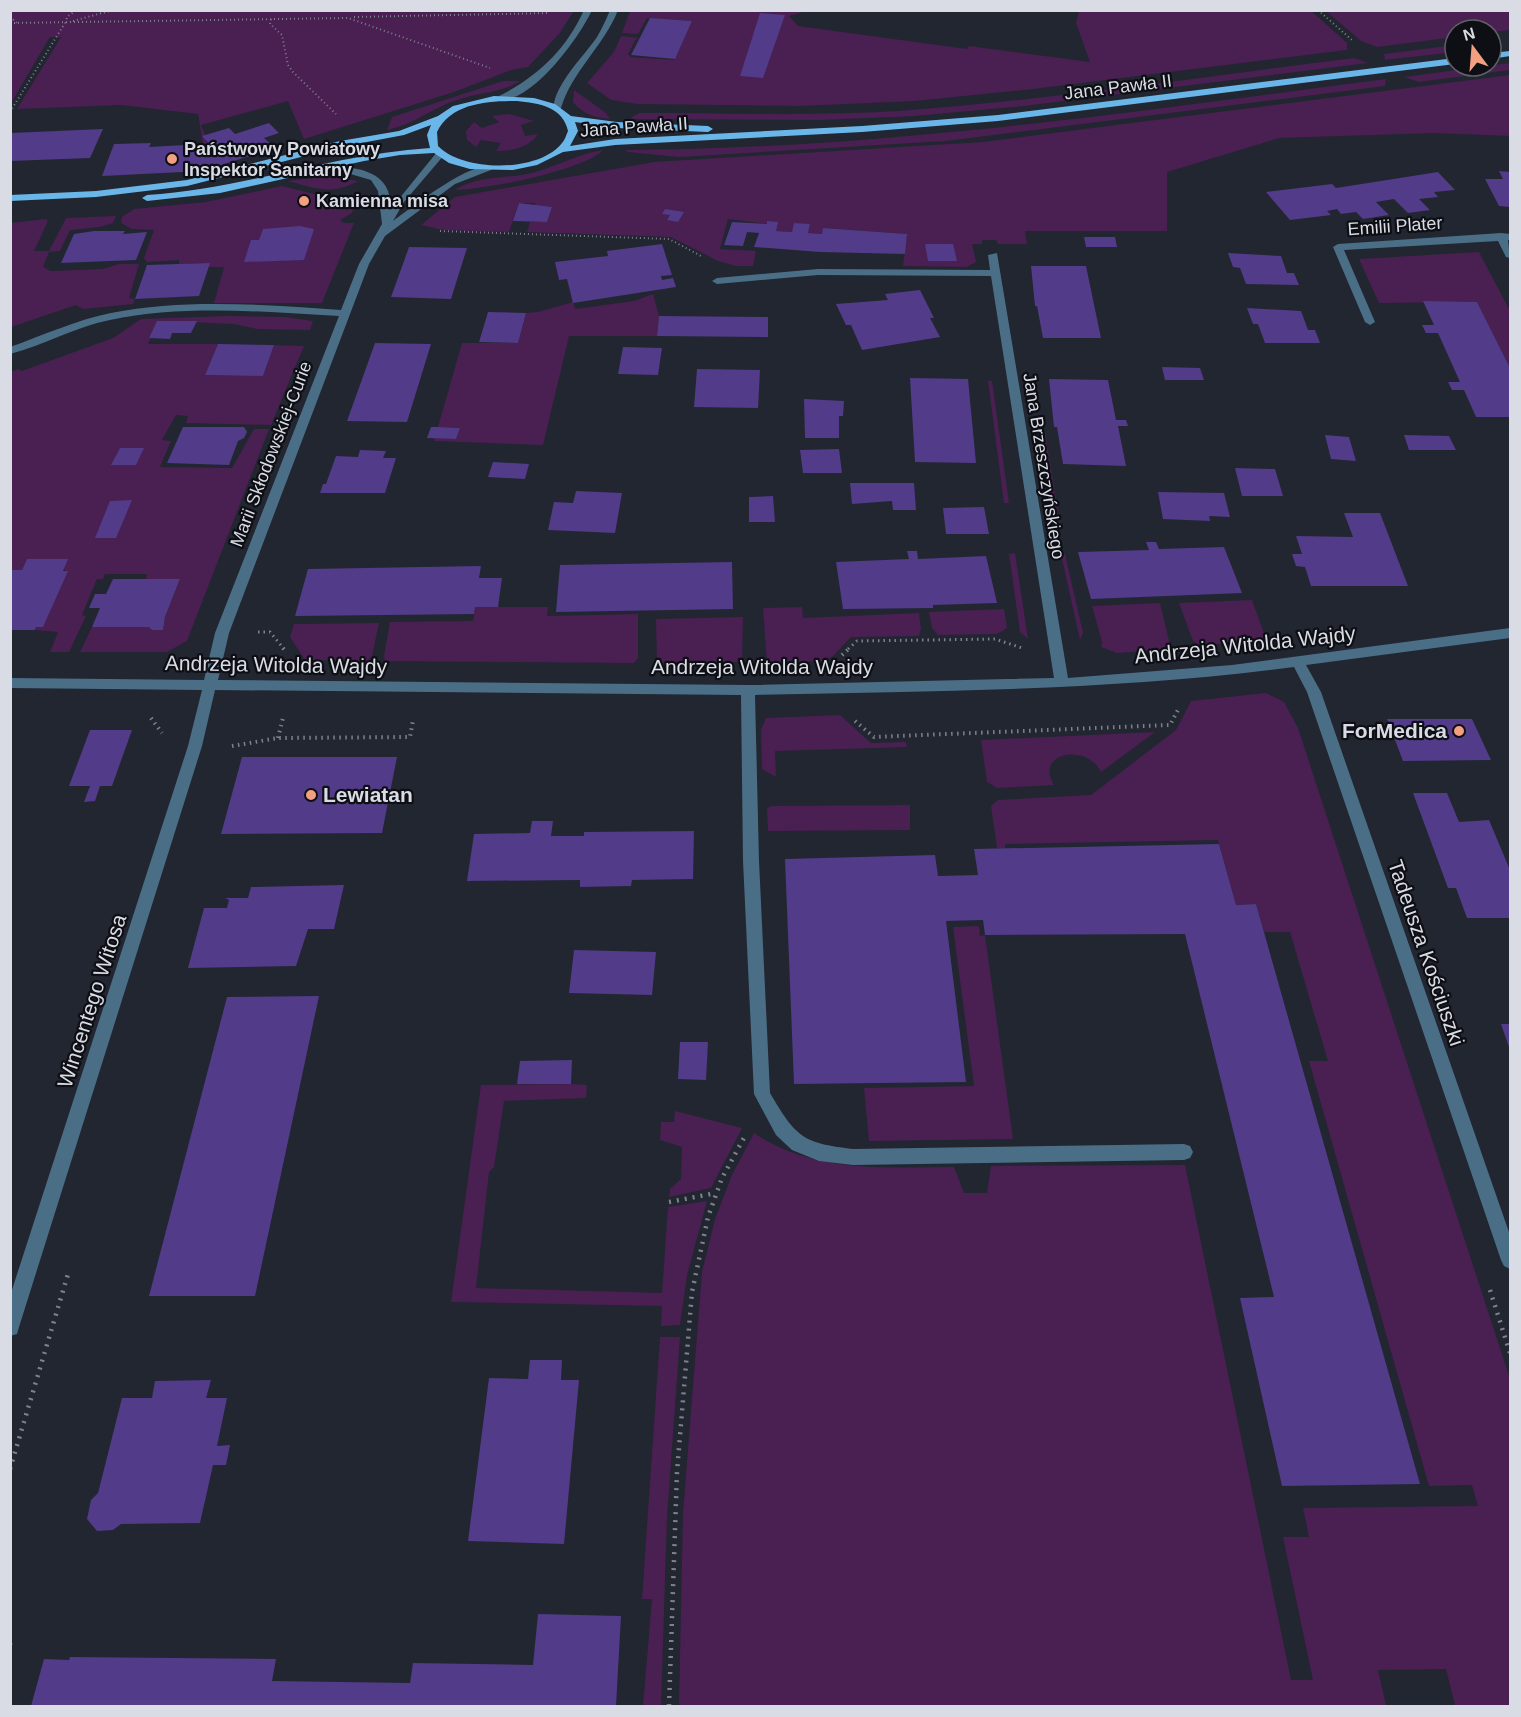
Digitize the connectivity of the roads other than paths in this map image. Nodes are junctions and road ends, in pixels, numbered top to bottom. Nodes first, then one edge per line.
1 (588, 10) edge
2 (614, 10) edge
3 (1443, 62) edge
4 (502, 98) junction
5 (557, 108) junction
6 (442, 118) junction
7 (569, 118) junction
8 (783, 132) junction
9 (560, 150) junction
10 (438, 152) junction
11 (314, 168) junction
12 (491, 168) junction
13 (96, 194) junction
14 (10, 198) edge
15 (386, 222) junction
16 (1506, 236) edge
17 (377, 239) junction
18 (993, 255) dead end
19 (1510, 255) edge
20 (995, 273) junction
21 (717, 281) road end
22 (345, 313) junction
23 (1370, 322) dead end
24 (10, 351) edge
25 (1510, 633) edge
26 (1298, 662) junction
27 (10, 683) edge
28 (1062, 683) junction
29 (208, 686) junction
30 (748, 690) junction
31 (1184, 1152) dead end
32 (1510, 1260) edge
33 (10, 1327) edge

1 - 4 street
2 - 5 street
3 - 8 main road, Jana Pawła II
4 - 5 main road
4 - 6 main road
5 - 7 main road
6 - 10 main road
6 - 13 main road
7 - 8 main road, Jana Pawła II
7 - 9 main road
8 - 9 main road, Jana Pawła II
9 - 12 main road, Jana Pawła II
10 - 11 main road
10 - 12 main road, Jana Pawła II
10 - 15 street, Marii Skłodowskiej-Curie
11 - 13 main road
11 - 15 street
12 - 17 street, Marii Skłodowskiej-Curie
13 - 14 main road
15 - 17 street, Marii Skłodowskiej-Curie
16 - 19 street, Emilii Plater
16 - 23 street, Emilii Plater
17 - 22 street, Marii Skłodowskiej-Curie
18 - 20 street, Jana Brzeszczyńskiego
20 - 21 street
20 - 28 street, Jana Brzeszczyńskiego
22 - 24 street
22 - 29 street, Marii Skłodowskiej-Curie
25 - 26 street, Andrzeja Witolda Wajdy
26 - 28 street, Andrzeja Witolda Wajdy
26 - 32 street, Tadeusza Kościuszki
27 - 29 street, Andrzeja Witolda Wajdy
28 - 30 street, Andrzeja Witolda Wajdy
29 - 30 street, Andrzeja Witolda Wajdy
29 - 33 street, Wincentego Witosa
30 - 31 street

